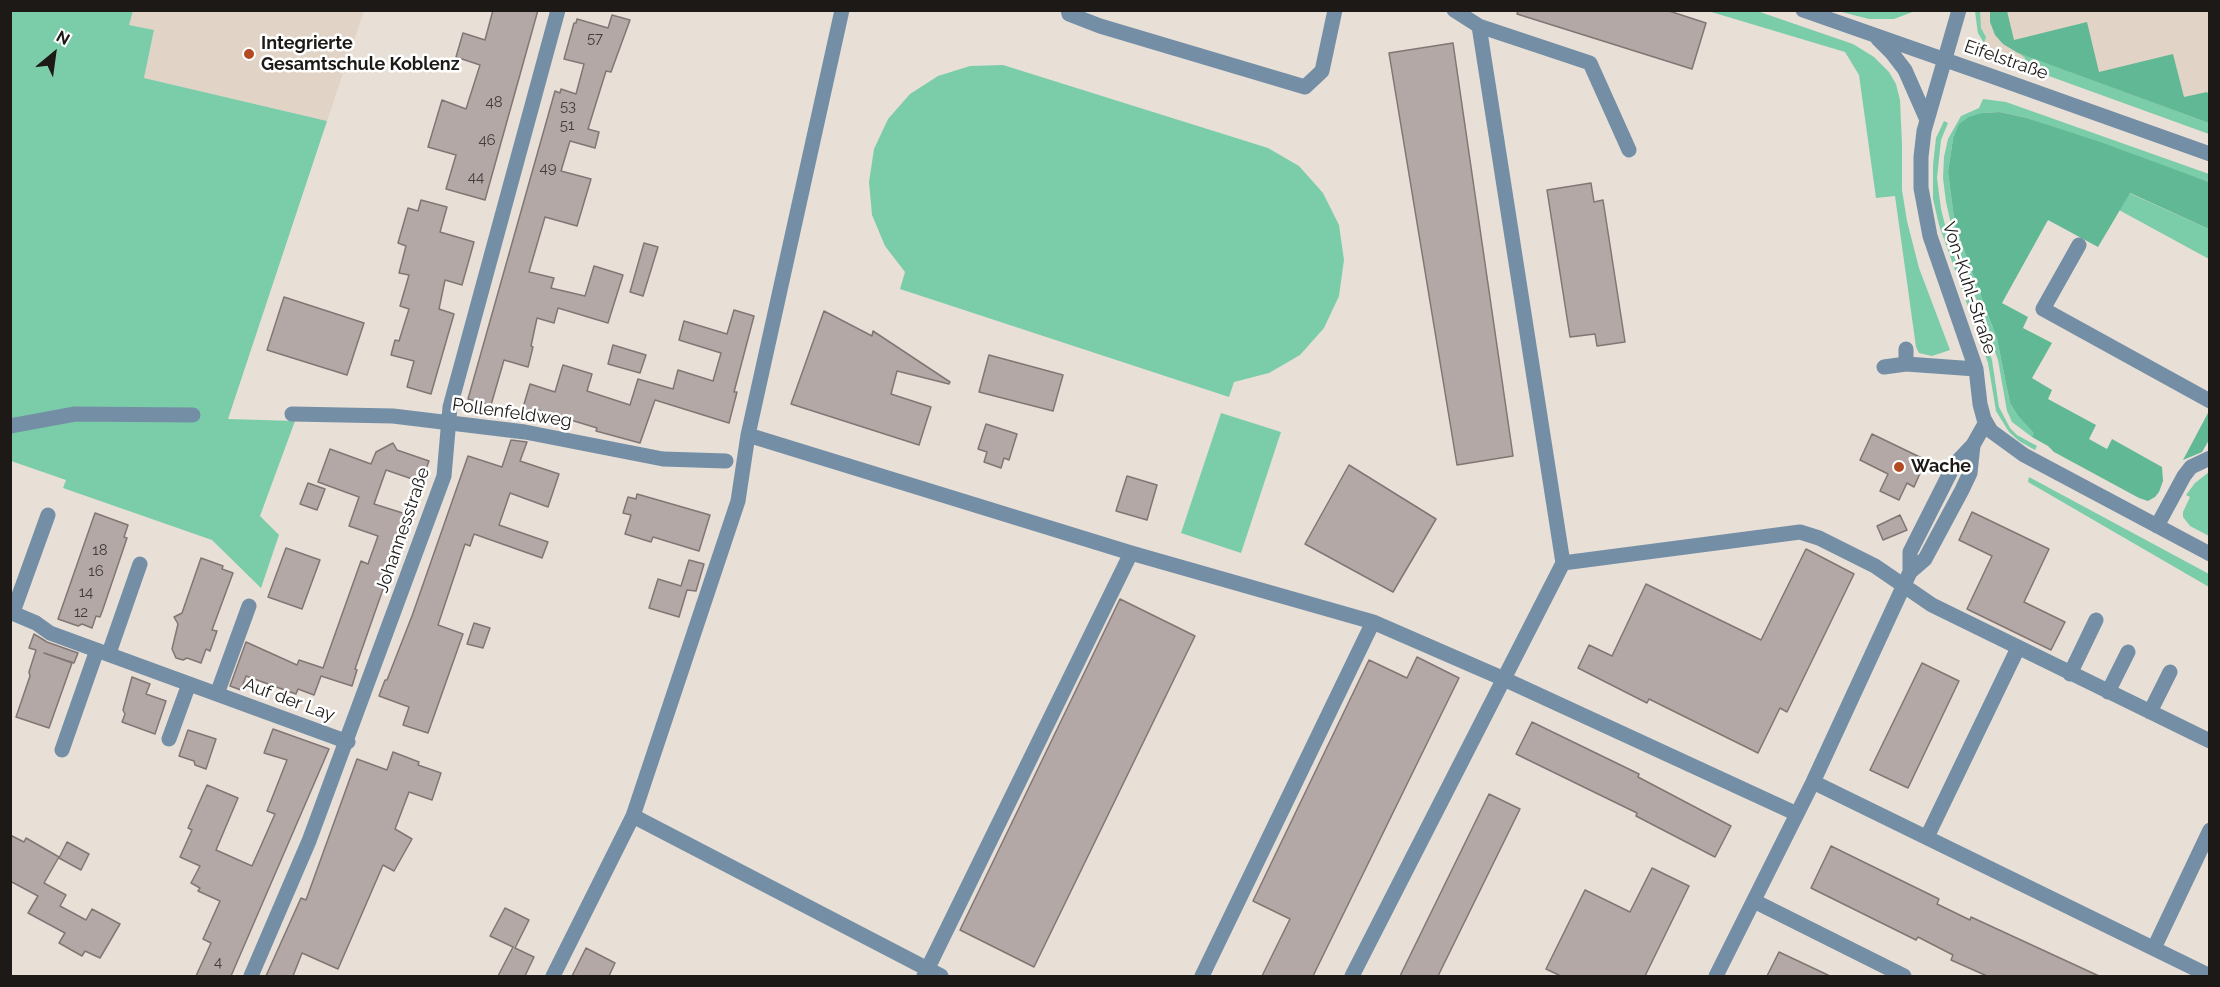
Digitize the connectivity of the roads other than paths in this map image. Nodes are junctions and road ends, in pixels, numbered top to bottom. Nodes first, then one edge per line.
1 (558, 10) edge
2 (842, 10) edge
3 (1068, 10) edge
4 (1335, 10) edge
5 (1454, 10) edge
6 (1803, 10) edge
7 (1959, 10) edge
8 (1479, 26) junction
9 (1875, 36) junction
10 (1945, 60) junction
11 (1927, 120) junction
12 (1629, 150) dead end
13 (2205, 151) edge
14 (2079, 245) dead end
15 (1906, 349) dead end
16 (1906, 364) junction
17 (1884, 367) dead end
18 (1976, 369) junction
19 (2210, 401) edge
20 (292, 414) dead end
21 (193, 415) dead end
22 (1986, 422) junction
23 (450, 424) junction
24 (10, 426) edge
25 (748, 435) junction
26 (2210, 458) edge
27 (726, 461) dead end
28 (48, 515) dead end
29 (2157, 526) junction
30 (1131, 553) junction
31 (2210, 554) edge
32 (1563, 563) junction
33 (140, 564) dead end
34 (1907, 579) junction
35 (249, 606) dead end
36 (12, 612) edge
37 (2096, 620) dead end
38 (1373, 622) junction
39 (2018, 648) junction
40 (103, 652) junction
41 (2127, 652) dead end
42 (2170, 672) dead end
43 (2070, 674) junction
44 (1504, 679) junction
45 (189, 684) junction
46 (2108, 692) junction
47 (217, 694) junction
48 (2150, 712) junction
49 (169, 739) dead end
50 (2210, 741) edge
51 (348, 742) junction
52 (62, 750) dead end
53 (1813, 782) junction
54 (1797, 814) junction
55 (633, 816) junction
56 (2210, 830) edge
57 (1927, 837) junction
58 (1754, 901) junction
59 (2154, 948) junction
60 (1873, 970) edge
61 (931, 974) edge
62 (251, 976) edge
63 (553, 976) edge
64 (1202, 976) edge
65 (1352, 976) edge
66 (1716, 976) edge
67 (1904, 976) edge
68 (2210, 976) edge

1 - 23 street, Johannesstraße
2 - 25 street
3 - 4 street
5 - 8 street
6 - 9 street, Eifelstraße
7 - 10 street, Von-Kuhl-Straße
8 - 12 street
8 - 32 street
9 - 10 street, Eifelstraße
9 - 11 street
10 - 11 street, Von-Kuhl-Straße
10 - 13 street, Eifelstraße
11 - 18 street, Von-Kuhl-Straße
14 - 19 street
15 - 16 street
16 - 17 street
16 - 18 street
18 - 22 street, Von-Kuhl-Straße
20 - 23 street, Pollenfeldweg
21 - 24 street
22 - 29 street
22 - 34 street
23 - 27 street, Pollenfeldweg
23 - 51 street, Johannesstraße
25 - 30 street
25 - 55 street
26 - 29 street
28 - 36 street, Auf der Lay
29 - 31 street
30 - 38 street
30 - 61 street
32 - 34 street
32 - 44 street
33 - 40 street
34 - 39 street
34 - 53 street
35 - 47 street, Auf der Lay
36 - 40 street, Auf der Lay
37 - 43 street
38 - 44 street
38 - 64 street
39 - 43 street
39 - 57 street
40 - 45 street, Auf der Lay
40 - 52 street
41 - 46 street
42 - 48 street
43 - 46 street
44 - 54 street
44 - 65 street
45 - 47 street, Auf der Lay
45 - 49 street
46 - 48 street
47 - 51 street, Auf der Lay
48 - 50 street
51 - 62 street, Johannesstraße
53 - 54 street
53 - 57 street
54 - 58 street
55 - 61 street
55 - 63 street
56 - 59 street
57 - 59 street
58 - 60 street
58 - 66 street
59 - 68 street
60 - 67 street

